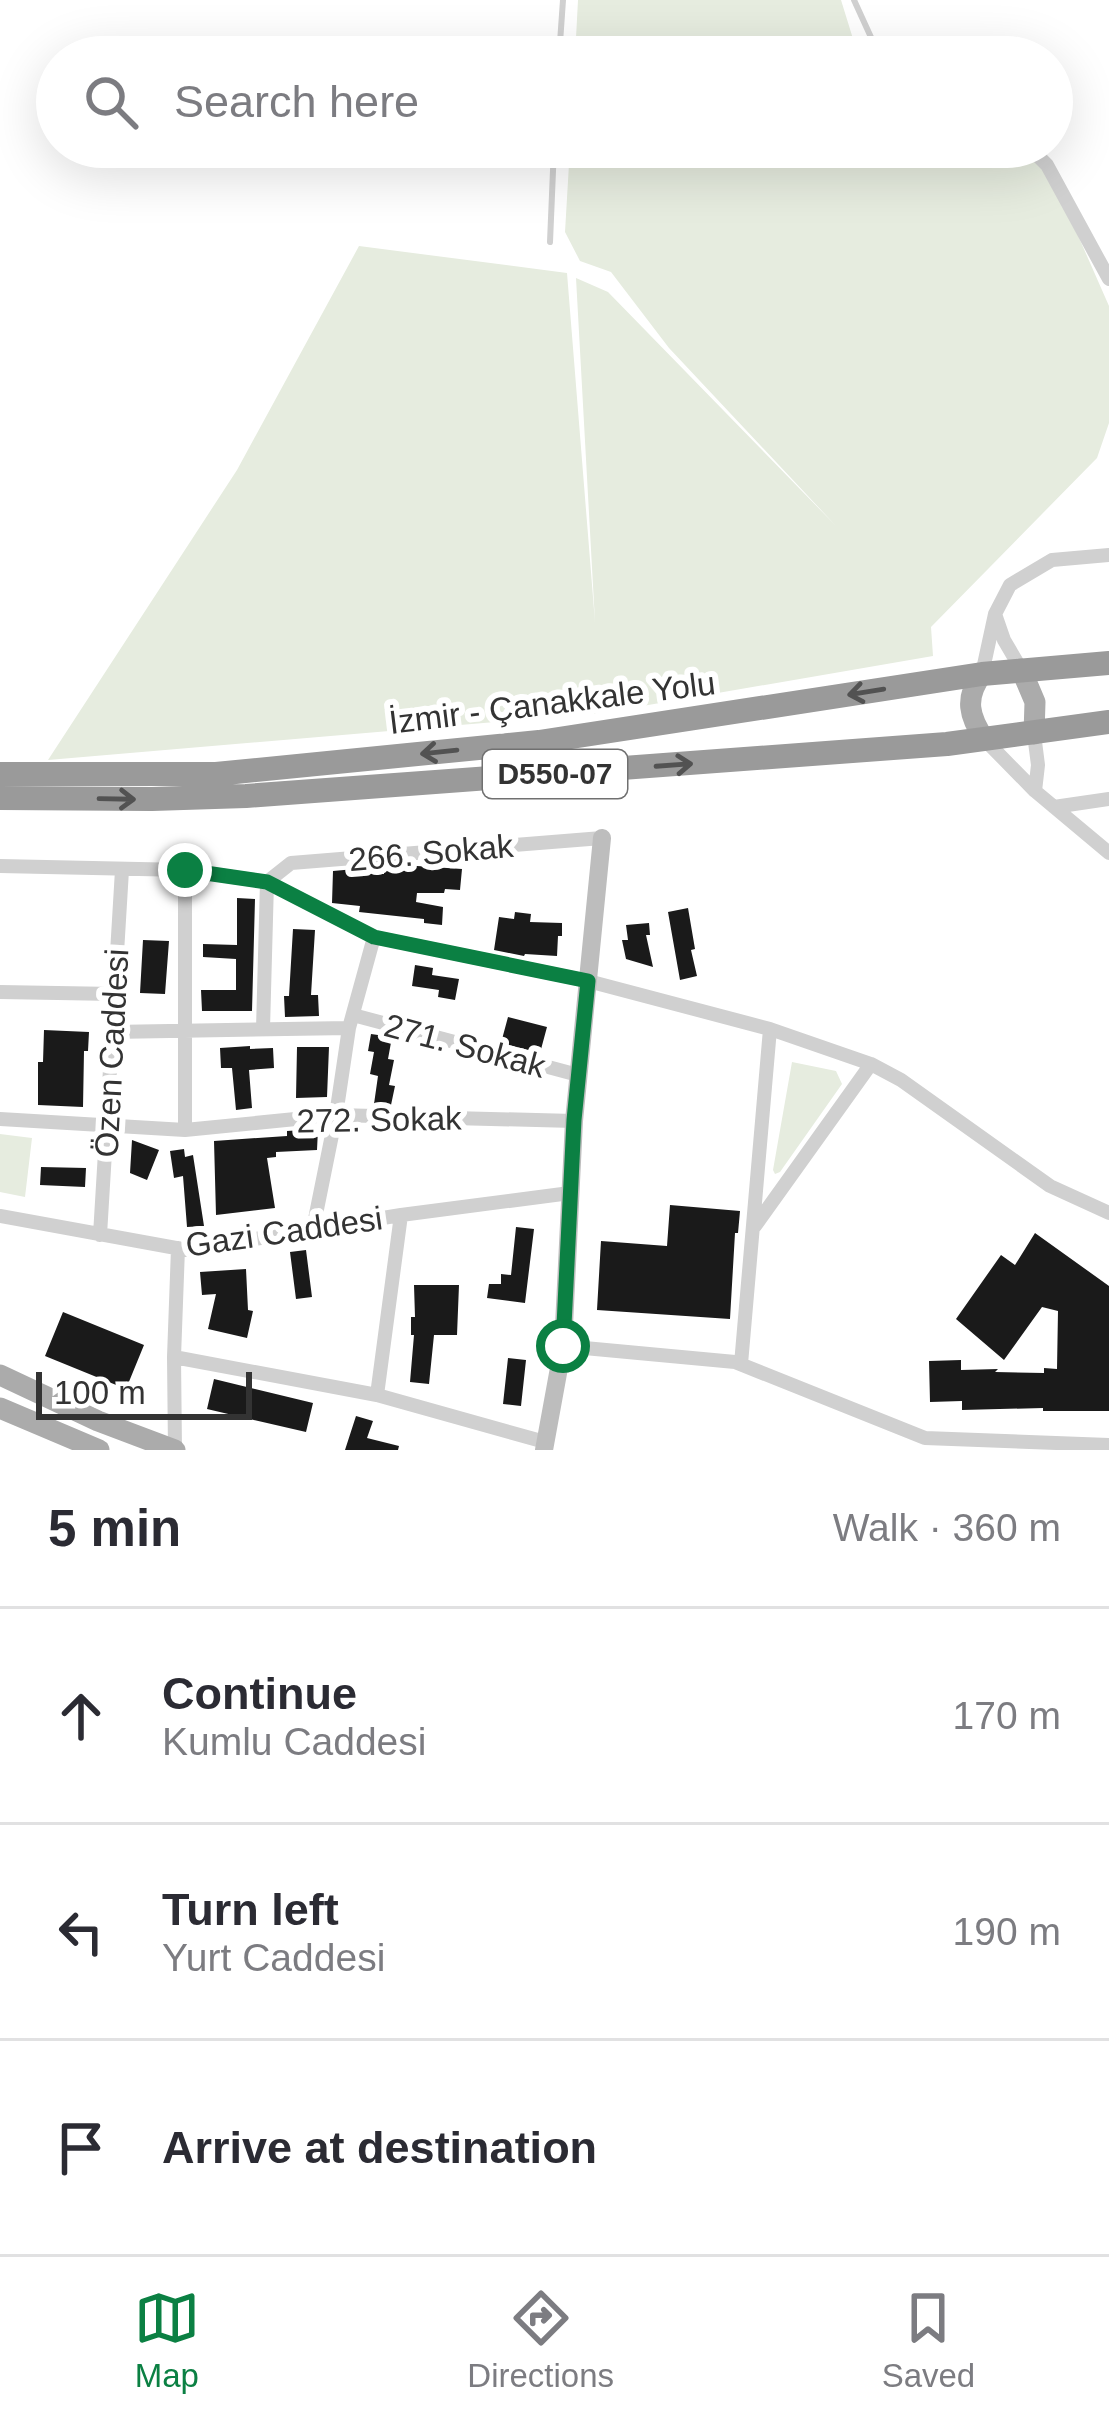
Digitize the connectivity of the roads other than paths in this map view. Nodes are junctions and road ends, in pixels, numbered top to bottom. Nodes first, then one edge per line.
1 (563, 0) edge
2 (854, 0) edge
3 (560, 36) edge
4 (870, 36) edge
5 (553, 168) edge
6 (1049, 168) edge
7 (550, 242) dead end
8 (1109, 280) edge
9 (1109, 554) edge
10 (995, 614) junction
11 (1109, 662) edge
12 (1021, 669) junction
13 (982, 674) junction
14 (1109, 722) edge
15 (1034, 734) junction
16 (985, 740) junction
17 (0, 774) edge
18 (1035, 791) junction
19 (0, 798) edge
20 (1109, 799) edge
21 (1054, 807) junction
22 (602, 838) joint
23 (1109, 853) edge
24 (0, 866) edge
25 (122, 870) junction
26 (185, 870) junction
27 (267, 882) junction
28 (374, 937) junction
29 (588, 981) junction
30 (0, 992) edge
31 (115, 994) junction
32 (351, 1022) junction
33 (263, 1029) junction
34 (770, 1029) junction
35 (185, 1031) junction
36 (112, 1032) junction
37 (871, 1064) junction
38 (578, 1075) junction
39 (336, 1115) junction
40 (0, 1119) edge
41 (574, 1120) junction
42 (106, 1126) junction
43 (185, 1130) junction
44 (570, 1193) junction
45 (1109, 1213) edge
46 (0, 1216) edge
47 (401, 1216) junction
48 (754, 1227) junction
49 (313, 1229) junction
50 (100, 1235) junction
51 (178, 1248) junction
52 (563, 1346) junction
53 (174, 1357) junction
54 (741, 1364) junction
55 (0, 1375) edge
56 (376, 1395) junction
57 (0, 1408) edge
58 (925, 1444) edge
59 (1109, 1445) edge
60 (545, 1446) edge
61 (99, 1450) edge
62 (175, 1450) edge

1 - 3 lane
2 - 4 lane
5 - 7 lane
6 - 8 street
9 - 10 street
10 - 12 street
10 - 13 street
11 - 12 highway, İzmir - Çanakkale Yolu / D550-07
12 - 13 highway, İzmir - Çanakkale Yolu / D550-07
12 - 15 main road
13 - 16 main road
13 -> 17 highway, İzmir - Çanakkale Yolu / D550-07
14 - 15 highway, İzmir - Çanakkale Yolu / D550-07
15 - 16 highway, İzmir - Çanakkale Yolu / D550-07
15 - 18 street
16 - 18 street
19 -> 16 highway, İzmir - Çanakkale Yolu / D550-07
18 - 21 street
20 - 21 street
21 - 23 street
22 - 27 street, 266. Sokak
22 - 29 street
24 - 25 street
25 - 26 street
25 - 31 street, Özen Caddesi
26 - 27 street
26 - 35 street
27 - 28 street
27 - 33 street
28 - 29 street
28 - 32 street
29 - 34 street
29 - 38 street
30 - 31 street
31 - 36 street, Özen Caddesi
32 - 33 street, 271. Sokak
32 - 38 street, 271. Sokak
32 - 39 street
33 - 35 street, 271. Sokak
34 - 37 street
34 - 48 street
35 - 36 street, 271. Sokak
35 - 43 street
36 - 42 street, Özen Caddesi
37 - 45 street
37 - 48 street
38 - 41 street
39 - 41 street, 272. Sokak
39 - 43 street, 272. Sokak
39 - 49 street
40 - 42 street, 272. Sokak
41 - 44 street
42 - 43 street, 272. Sokak
42 - 50 street, Özen Caddesi
44 - 47 street, Gazi Caddesi
44 - 52 street
46 - 50 street, Gazi Caddesi
47 - 49 street, Gazi Caddesi
47 - 56 street
48 - 54 street
49 - 51 street, Gazi Caddesi
50 - 51 street, Gazi Caddesi
51 - 53 street
52 - 54 street
52 - 60 street
53 - 56 street
53 - 62 street
54 - 58 street
55 - 62 main road
56 - 60 street
57 - 61 main road
58 - 59 street

